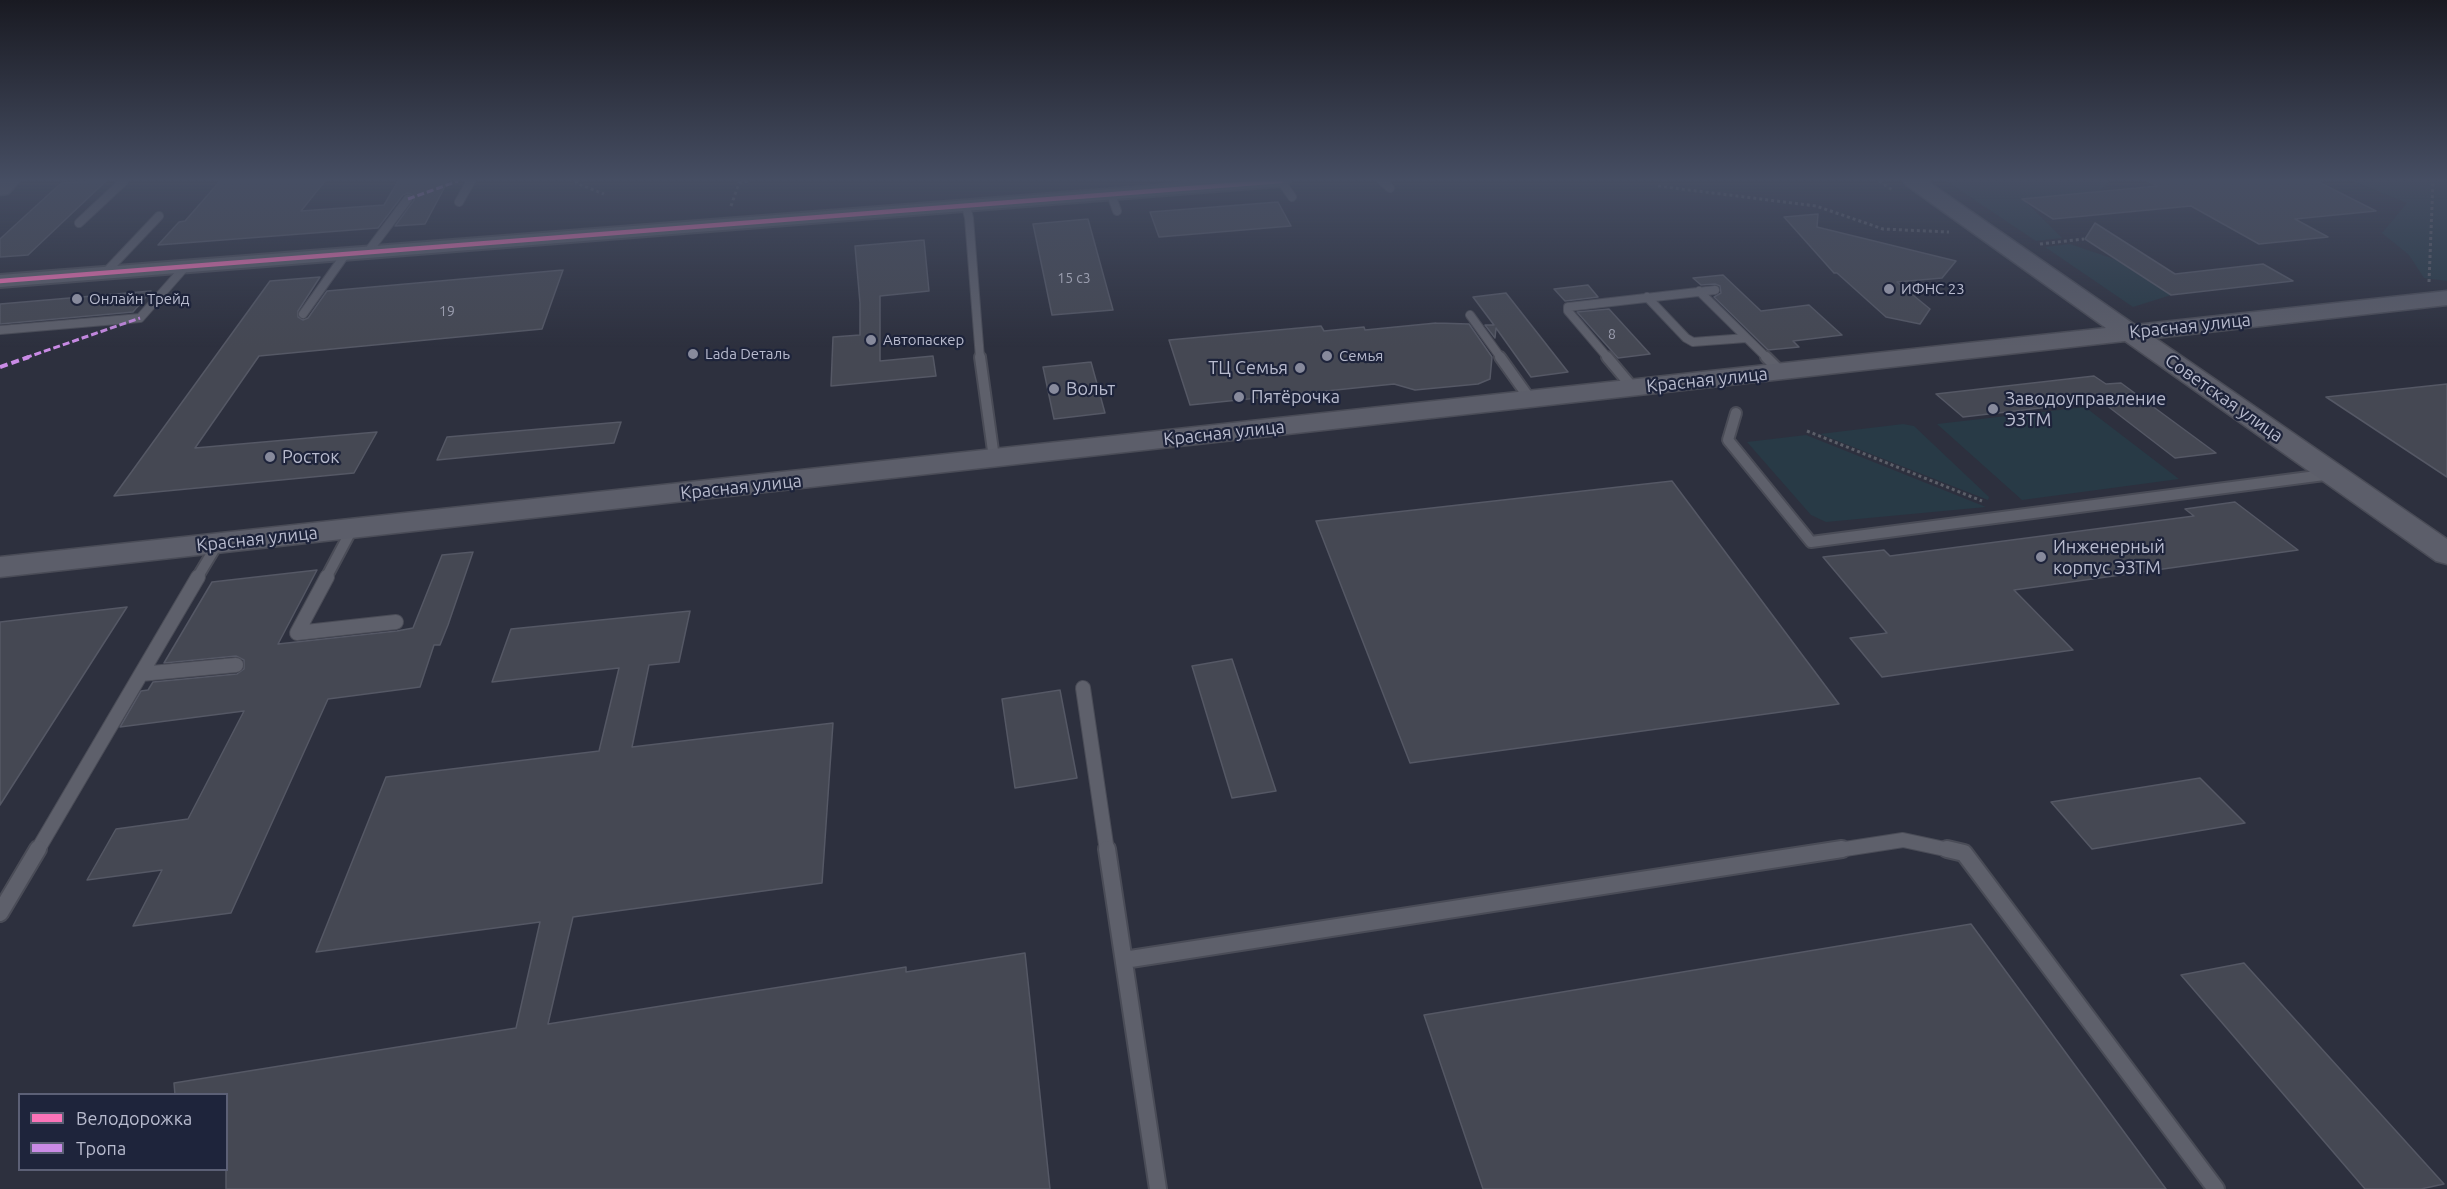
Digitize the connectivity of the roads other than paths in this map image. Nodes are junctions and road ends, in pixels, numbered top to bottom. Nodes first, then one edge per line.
1 (140, 236) edge
2 (380, 236) edge
3 (577, 236) edge
4 (970, 236) edge
5 (1992, 236) edge
6 (367, 253) junction
7 (345, 255) junction
8 (184, 267) junction
9 (105, 273) junction
10 (0, 282) edge
11 (1715, 290) dead end
12 (1699, 291) junction
13 (2438, 292) edge
14 (1647, 297) junction
15 (303, 314) dead end
16 (1470, 315) dead end
17 (0, 330) edge
18 (2132, 333) junction
19 (1746, 338) junction
20 (1781, 372) junction
21 (1633, 388) junction
22 (1530, 399) junction
23 (1736, 413) dead end
24 (994, 458) junction
25 (2333, 474) junction
26 (352, 529) junction
27 (218, 543) junction
28 (2447, 554) edge
29 (0, 567) edge
30 (396, 622) dead end
31 (236, 665) dead end
32 (141, 674) junction
33 (1083, 688) dead end
34 (0, 913) edge
35 (1124, 960) junction
36 (1158, 1189) edge
37 (2216, 1189) edge

1 - 9 lane
2 - 6 lane
3 - 6 street
4 - 24 lane
5 - 18 main road, Советская улица
6 - 7 street
7 - 8 street
7 - 15 lane
8 - 9 street
8 - 17 lane
9 - 10 street
11 - 12 lane
12 - 14 lane
12 - 19 lane
13 - 18 main road, Красная улица
14 - 19 lane
14 - 21 lane
16 - 22 lane
18 - 20 main road, Красная улица
18 - 25 main road, Советская улица
19 - 20 lane
20 - 21 main road, Красная улица
21 - 22 main road, Красная улица
22 - 24 main road, Красная улица
23 - 25 lane
24 - 26 main road, Красная улица
25 - 28 main road, Советская улица
26 - 27 main road, Красная улица
26 - 30 lane
27 - 29 main road, Красная улица
27 - 32 lane
31 - 32 lane
32 - 34 lane
33 - 35 lane
35 - 36 lane
35 - 37 lane

